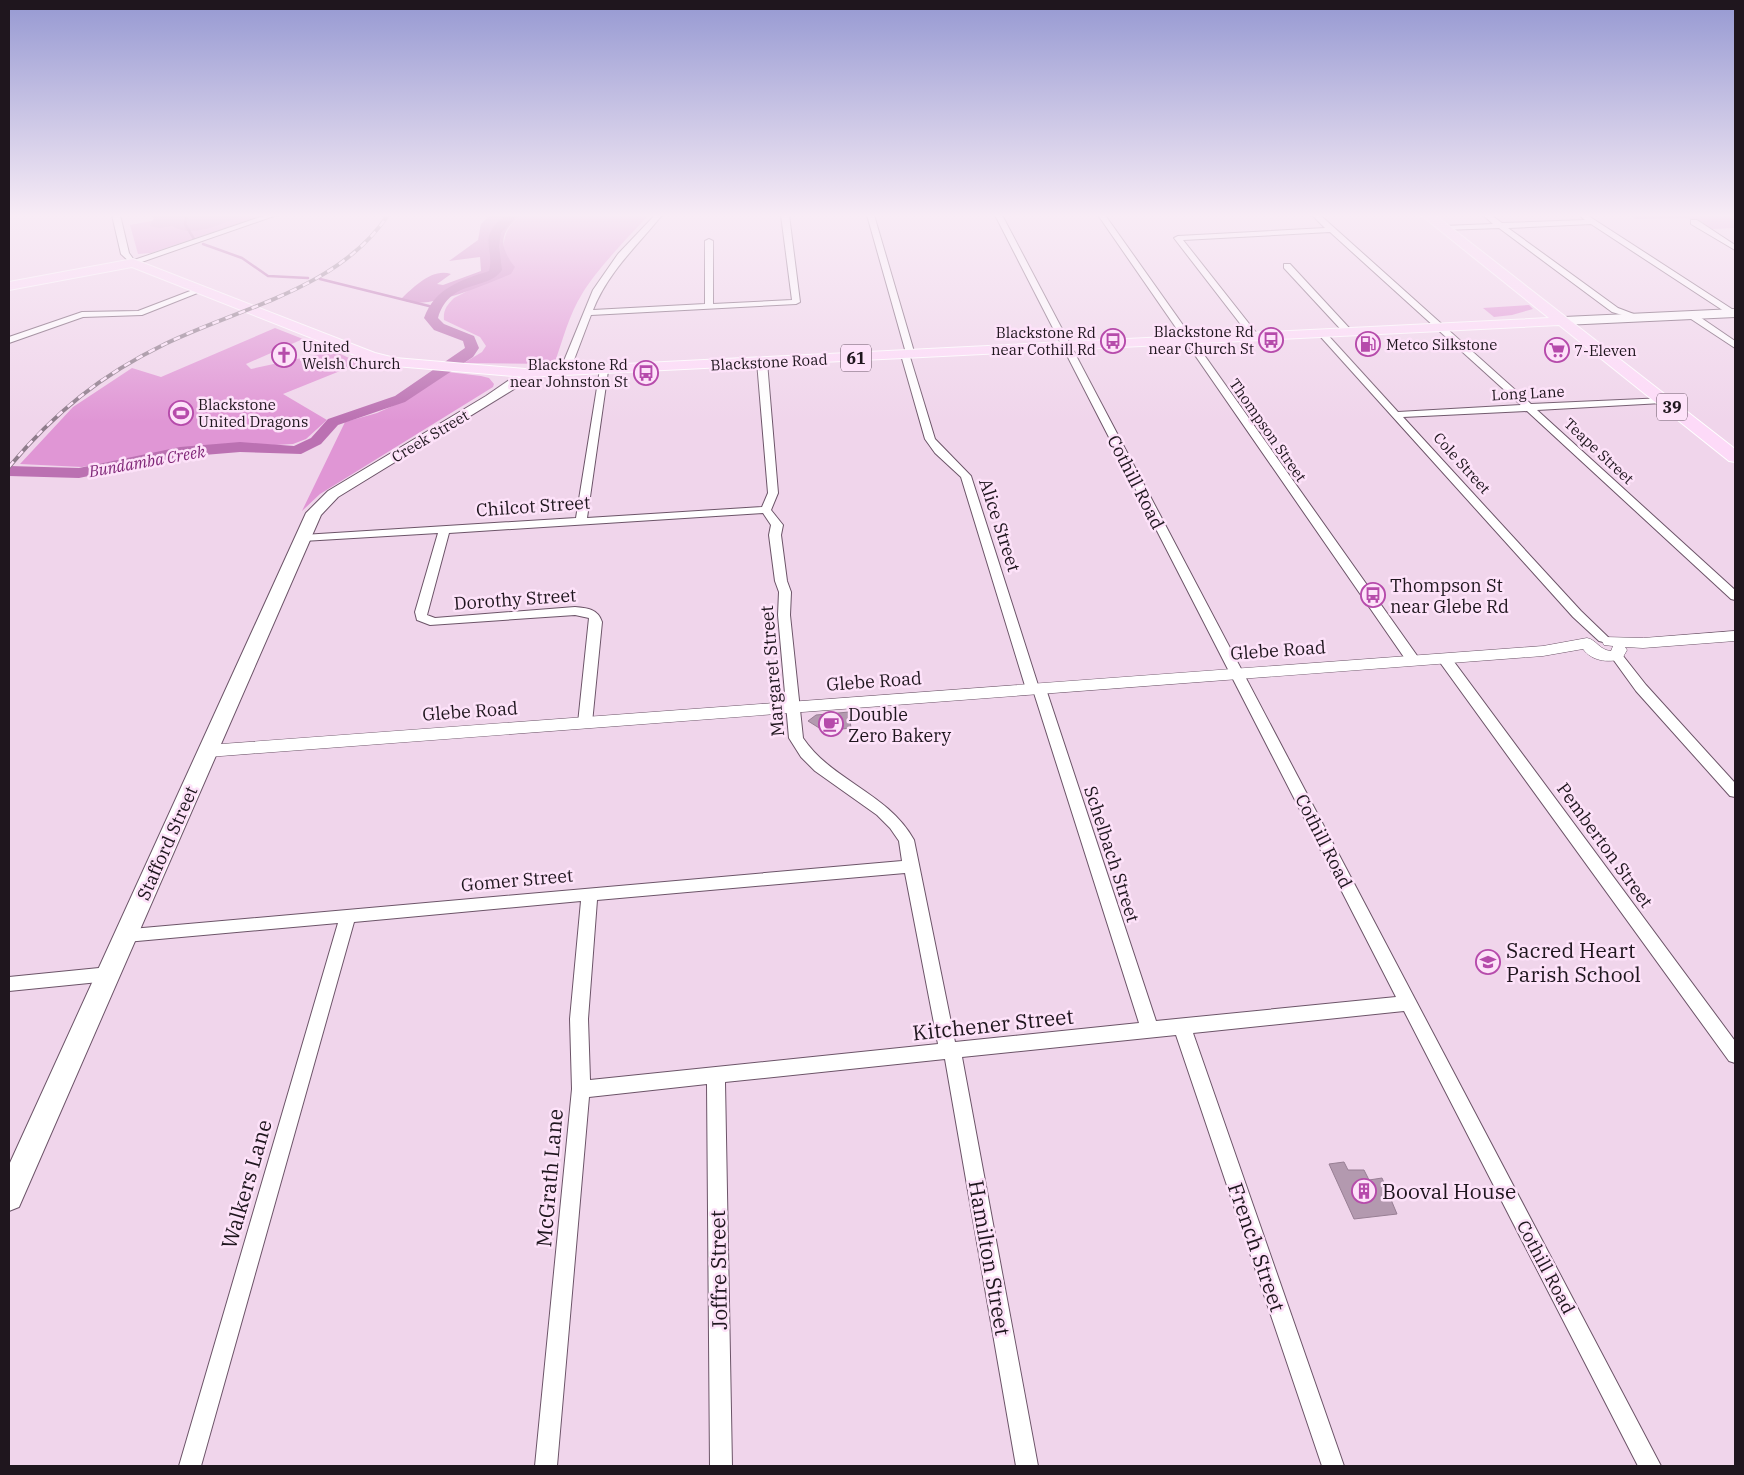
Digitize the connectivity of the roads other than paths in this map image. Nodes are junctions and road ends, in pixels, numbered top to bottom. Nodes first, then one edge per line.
1 (185, 284) edge
2 (601, 284) edge
3 (709, 284) edge
4 (794, 284) edge
5 (889, 284) edge
6 (1033, 284) edge
7 (1148, 284) edge
8 (1213, 284) edge
9 (1303, 284) edge
10 (1391, 284) edge
11 (1515, 284) edge
12 (1575, 284) edge
13 (1688, 284) edge
14 (201, 290) junction
15 (709, 307) junction
16 (1545, 307) junction
17 (587, 313) junction
18 (1734, 313) edge
19 (1614, 314) junction
20 (1691, 315) junction
21 (1564, 321) junction
22 (1514, 323) junction
23 (1440, 328) junction
24 (1348, 333) junction
25 (1323, 335) junction
26 (1284, 336) junction
27 (1256, 338) junction
28 (9, 340) edge
29 (1187, 341) junction
30 (1735, 346) edge
31 (1066, 347) junction
32 (908, 355) junction
33 (762, 362) junction
34 (603, 370) junction
35 (524, 373) junction
36 (564, 373) junction
37 (1662, 400) junction
38 (1530, 408) junction
39 (1396, 415) junction
40 (1735, 458) edge
41 (333, 494) joint
42 (766, 510) junction
43 (581, 521) junction
44 (444, 530) junction
45 (303, 538) junction
46 (1735, 596) edge
47 (1577, 614) joint
48 (1735, 636) edge
49 (1603, 646) junction
50 (1444, 658) junction
51 (1413, 660) junction
52 (1236, 674) junction
53 (1036, 689) junction
54 (791, 707) junction
55 (585, 723) junction
56 (208, 751) junction
57 (1735, 792) edge
58 (912, 866) junction
59 (590, 894) junction
60 (348, 916) junction
61 (126, 934) junction
62 (109, 974) junction
63 (9, 984) edge
64 (1408, 1003) junction
65 (1182, 1027) junction
66 (1150, 1031) junction
67 (950, 1051) junction
68 (1735, 1055) edge
69 (716, 1074) junction
70 (581, 1089) junction
71 (9, 1197) edge
72 (190, 1466) edge
73 (546, 1466) edge
74 (721, 1466) edge
75 (1027, 1466) edge
76 (1333, 1466) edge
77 (1650, 1466) edge

1 - 14 main road, 61
2 - 17 street
3 - 15 street
4 - 15 street
5 - 32 street, Alice Street
6 - 31 street, Cothill Road
7 - 29 street, Thompson Street
8 - 27 street
9 - 24 street
10 - 23 street
11 - 16 main road, 39
12 - 19 street
13 - 18 street
14 - 28 street
14 - 35 main road, 61
15 - 17 street
16 - 21 main road, 39
16 - 22 main road
17 - 36 street
18 - 20 main road, Blackstone Road
19 - 20 main road, Blackstone Road
19 - 21 main road, Blackstone Road
20 - 30 street
21 - 22 main road, Blackstone Road / 61
21 - 37 main road, 39
22 - 23 main road, Blackstone Road / 61
23 - 24 main road, Blackstone Road / 61
23 - 38 street, Teape Street
24 - 25 main road, Blackstone Road / 61
24 - 26 main road, Blackstone Road / 61
25 - 26 main road, Blackstone Road / 61
25 - 39 street, Cole Street
26 - 27 main road, Blackstone Road / 61
27 - 29 main road, Blackstone Road / 61
29 - 31 main road, Blackstone Road / 61
29 - 51 street, Thompson Street
31 - 32 main road, Blackstone Road / 61
31 - 52 street, Cothill Road
32 - 33 main road, Blackstone Road / 61
32 - 53 street, Alice Street
33 - 34 main road, Blackstone Road / 61
33 - 42 street
34 - 36 main road, Blackstone Road / 61
34 - 43 street
35 - 36 main road, Blackstone Road / 61
35 - 41 main road, Creek Street
37 - 38 street, Long Lane
37 - 40 main road, 39
38 - 39 street, Long Lane
38 - 46 street, Teape Street
39 - 47 street, Cole Street
41 - 45 main road, Stafford Street
42 - 43 street, Chilcot Street
42 - 54 street, Margaret Street
43 - 44 street, Chilcot Street
44 - 45 street, Chilcot Street
44 - 55 street, Dorothy Street
45 - 56 main road, Stafford Street
47 - 49 street, Cole Street
48 - 49 street, Glebe Road
49 - 50 street, Glebe Road
49 - 57 street, Cole Street
50 - 51 street, Glebe Road
50 - 68 street, Pemberton Street
51 - 52 street, Glebe Road
52 - 53 street, Glebe Road
52 - 64 street, Cothill Road
53 - 54 street, Glebe Road
53 - 66 street, Schelbach Street
54 - 55 street, Glebe Road
54 - 58 street, Margaret Street
55 - 56 street, Glebe Road
56 - 61 main road, Stafford Street
58 - 59 street, Gomer Street
58 - 67 street, Margaret Street
59 - 60 street, Gomer Street
59 - 70 street, McGrath Lane
60 - 61 street, Gomer Street
60 - 72 street, Walkers Lane
61 - 62 main road, Stafford Street
62 - 63 street
62 - 71 main road, Stafford Street
64 - 65 street, Kitchener Street
64 - 77 street, Cothill Road
65 - 66 street, Kitchener Street
65 - 76 street, French Street
66 - 67 street, Kitchener Street
67 - 69 street, Kitchener Street
67 - 75 street, Hamilton Street
69 - 70 street, Kitchener Street
69 - 74 street, Joffre Street
70 - 73 street, McGrath Lane

